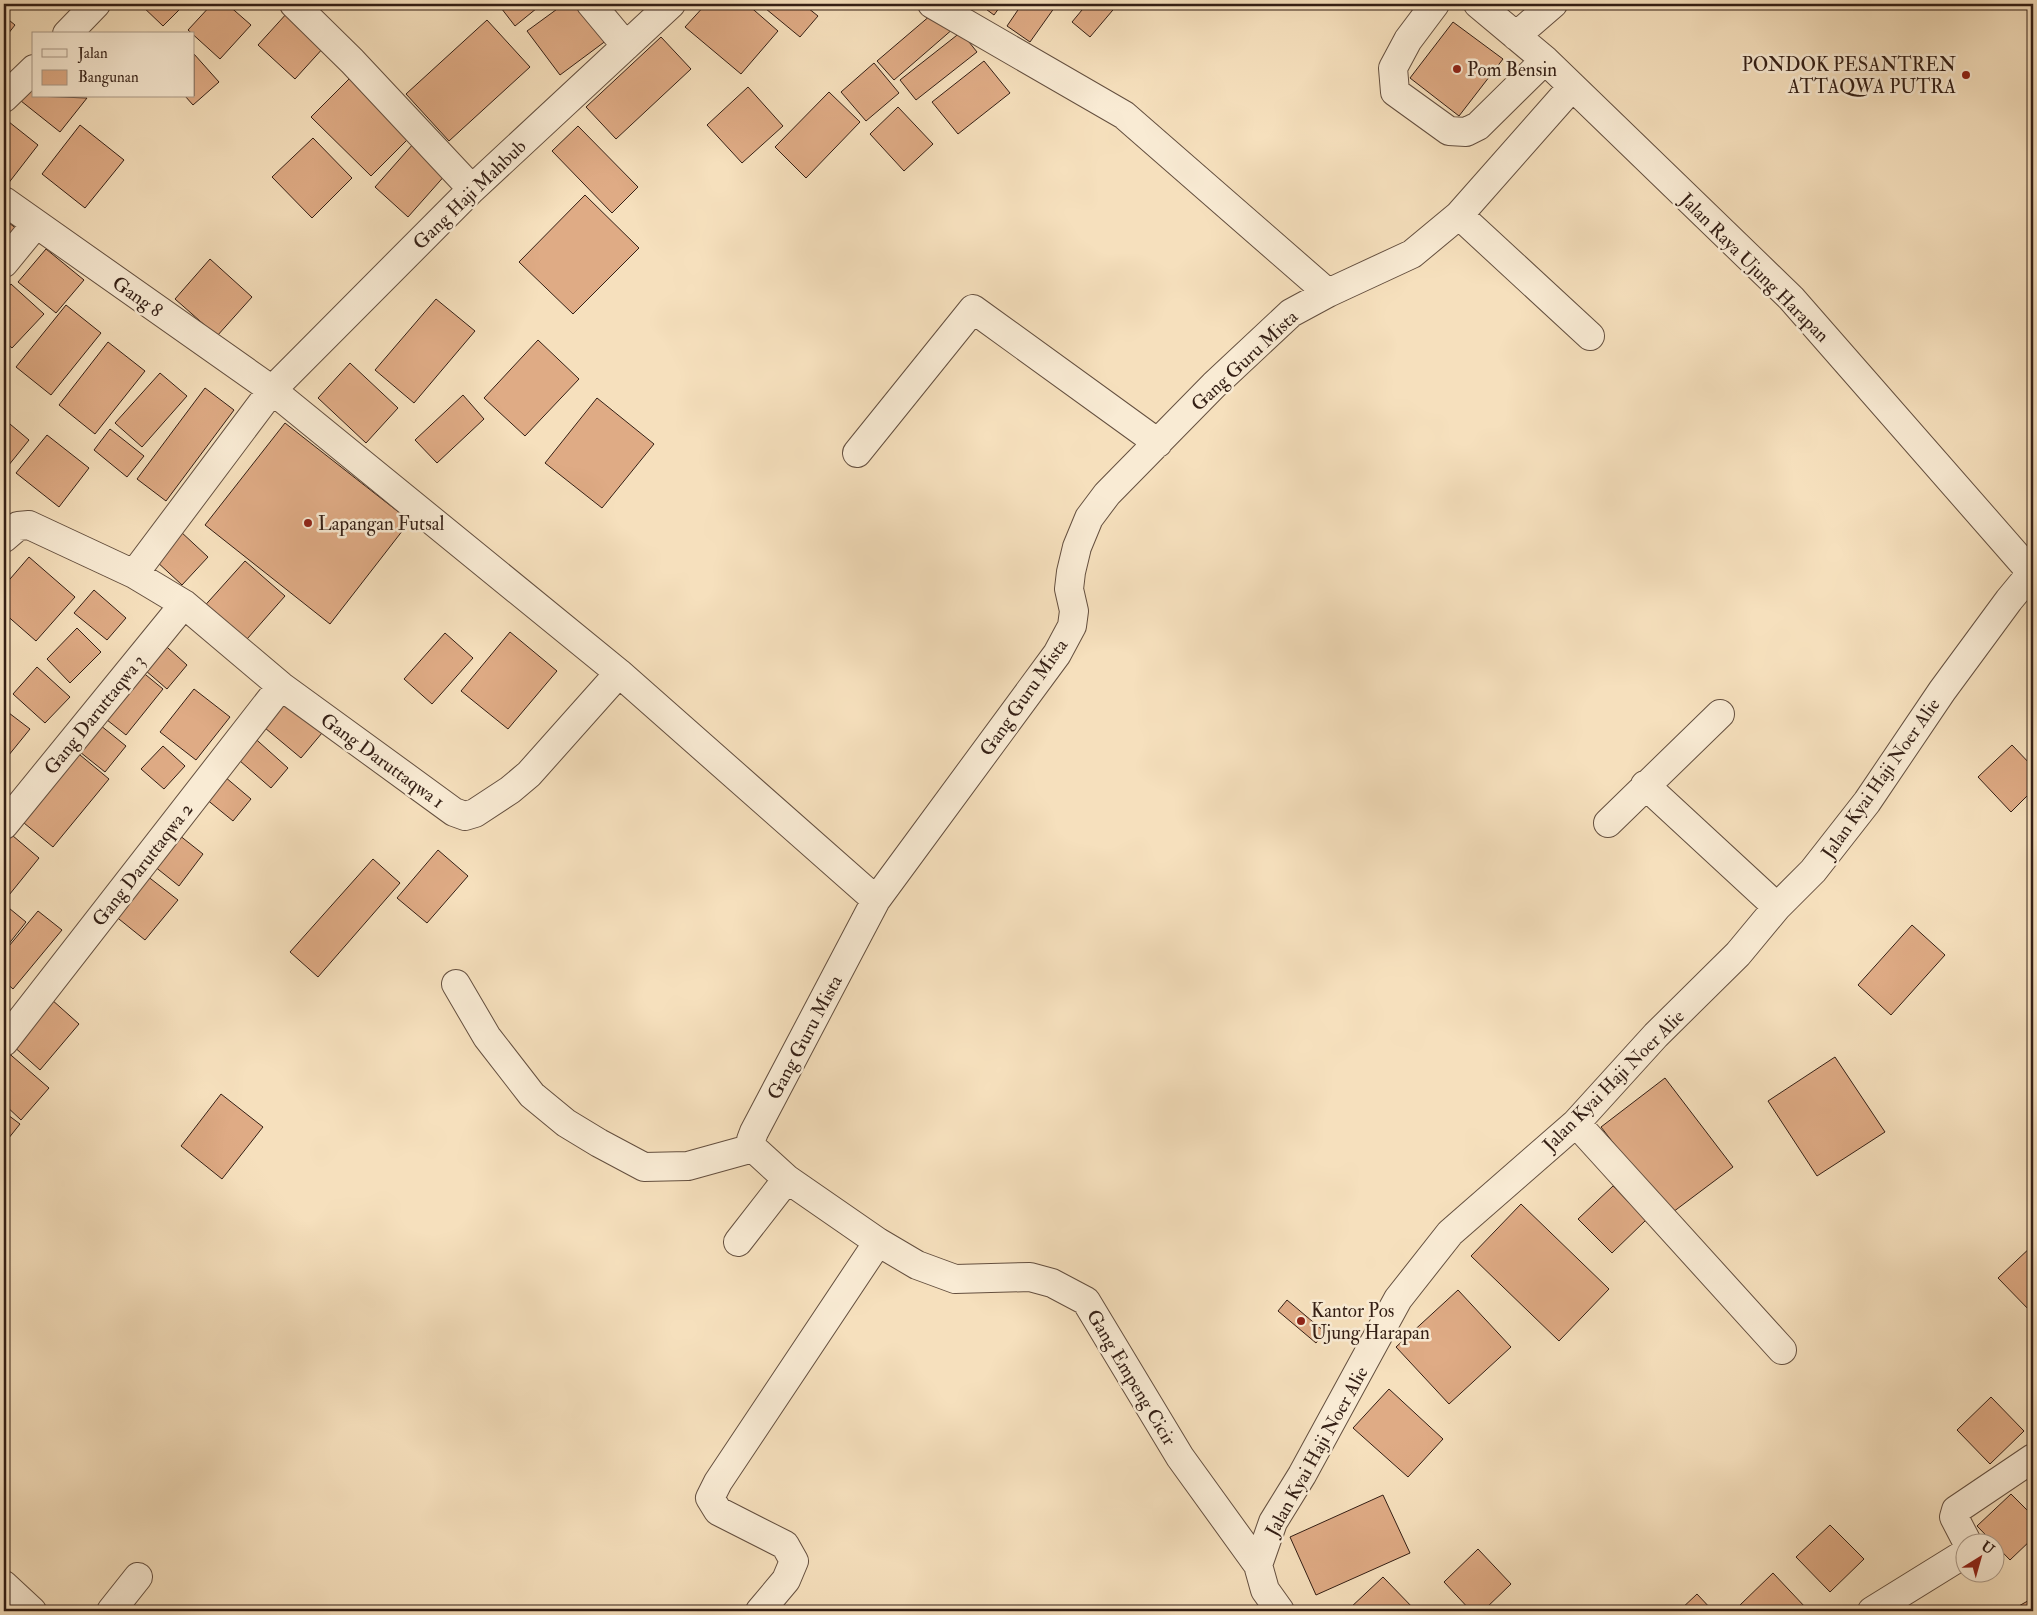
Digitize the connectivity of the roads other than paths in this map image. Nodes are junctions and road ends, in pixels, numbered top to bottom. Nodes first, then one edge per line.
1 (96, 4) edge
2 (294, 4) edge
3 (591, 4) edge
4 (671, 4) edge
5 (932, 4) edge
6 (1435, 4) edge
7 (1478, 4) edge
8 (1554, 4) edge
9 (69, 32) edge
10 (1516, 36) junction
11 (626, 46) junction
12 (1545, 60) junction
13 (32, 71) edge
14 (1572, 87) junction
15 (4, 98) edge
16 (472, 189) junction
17 (4, 201) edge
18 (1459, 214) junction
19 (36, 224) junction
20 (4, 263) edge
21 (1328, 293) junction
22 (1590, 336) dead end
23 (272, 390) junction
24 (1158, 443) junction
25 (857, 452) dead end
26 (4, 538) edge
27 (2032, 571) edge
28 (134, 574) junction
29 (184, 604) junction
30 (619, 673) junction
31 (281, 686) junction
32 (1720, 714) dead end
33 (1645, 785) junction
34 (1608, 823) dead end
35 (4, 825) edge
36 (876, 900) junction
37 (1777, 907) junction
38 (456, 984) dead end
39 (4, 1042) edge
40 (1576, 1123) junction
41 (753, 1148) junction
42 (787, 1178) junction
43 (738, 1242) dead end
44 (878, 1242) junction
45 (1782, 1350) dead end
46 (2033, 1458) edge
47 (1962, 1532) edge
48 (1954, 1560) edge
49 (1258, 1565) junction
50 (138, 1577) dead end
51 (4, 1585) edge
52 (32, 1611) edge
53 (111, 1611) edge
54 (760, 1611) edge
55 (1280, 1611) edge
56 (1872, 1611) edge

1 - 9 street
2 - 16 street
3 - 11 street
4 - 11 street, Gang Haji Mahbub
5 - 21 street
6 - 12 street
7 - 10 street, Jalan Raya Ujung Harapan
8 - 10 street
10 - 12 street, Jalan Raya Ujung Harapan
11 - 16 street, Gang Haji Mahbub
12 - 14 street, Jalan Raya Ujung Harapan
13 - 15 street
14 - 18 street, Gang Guru Mista
14 - 27 street, Jalan Raya Ujung Harapan
16 - 23 street, Gang Haji Mahbub
17 - 19 street, Gang 8
18 - 21 street, Gang Guru Mista
18 - 22 street
19 - 20 street
19 - 23 street, Gang 8
21 - 24 street, Gang Guru Mista
23 - 28 street
23 - 30 street, Gang 8
24 - 25 street
24 - 36 street, Gang Guru Mista
26 - 28 street, Gang Daruttaqwa 1
27 - 37 street, Jalan Kyai Haji Noer Alie
28 - 29 street, Gang Daruttaqwa 1
29 - 31 street, Gang Daruttaqwa 1
29 - 35 street, Gang Daruttaqwa 3
30 - 31 street, Gang Daruttaqwa 1
30 - 36 street, Gang 8
31 - 39 street, Gang Daruttaqwa 2
32 - 33 street
33 - 34 street
33 - 37 street
36 - 41 street, Gang Guru Mista
37 - 40 street, Jalan Kyai Haji Noer Alie
38 - 41 street
40 - 45 street
40 - 49 street, Jalan Kyai Haji Noer Alie
41 - 42 street, Gang Empeng Cicir
42 - 43 street
42 - 44 street, Gang Empeng Cicir
44 - 49 street, Gang Empeng Cicir
44 - 54 street
46 - 47 street
48 - 56 street
49 - 55 street
50 - 53 street
51 - 52 street

